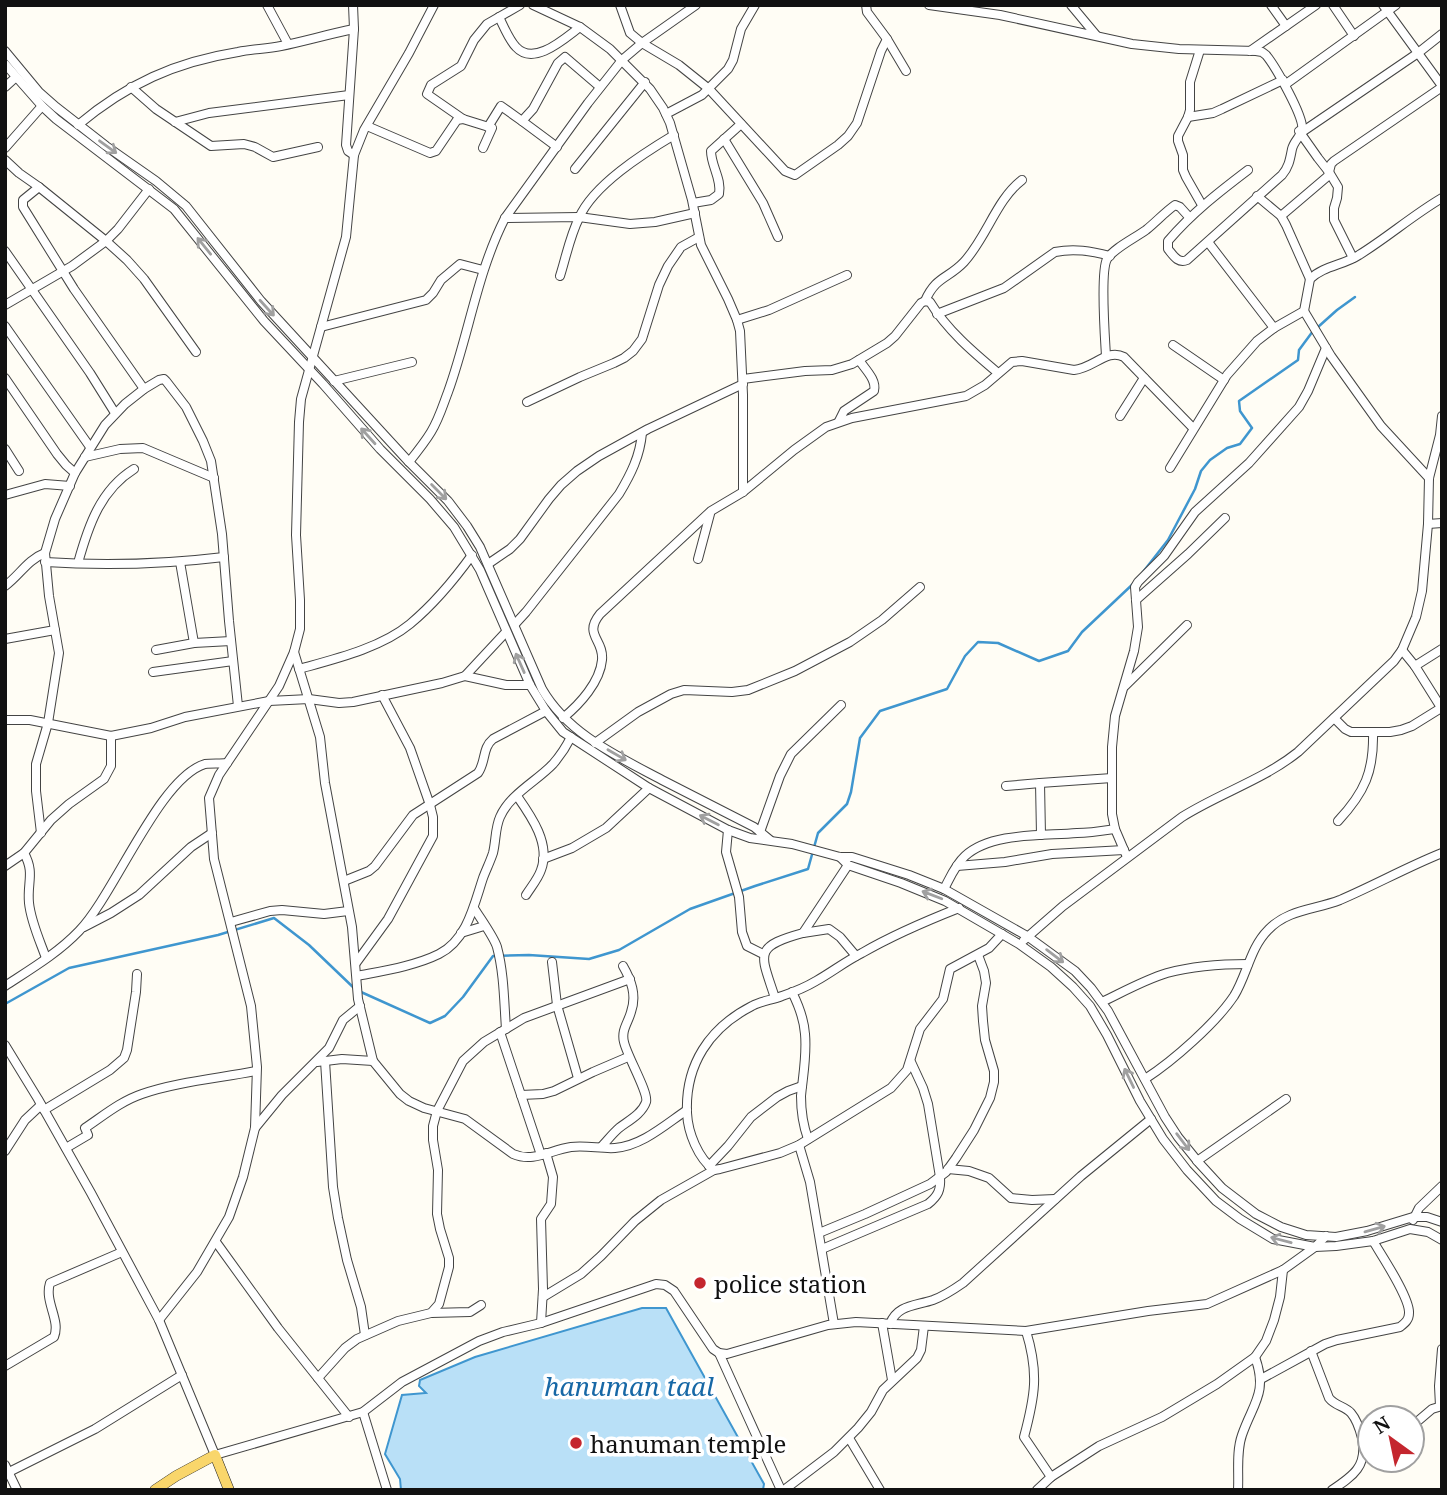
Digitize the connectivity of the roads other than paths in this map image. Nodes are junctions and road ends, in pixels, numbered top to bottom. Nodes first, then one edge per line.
1 (267, 5) edge
2 (353, 5) edge
3 (434, 5) edge
4 (520, 5) edge
5 (533, 5) edge
6 (620, 5) edge
7 (696, 5) edge
8 (755, 5) edge
9 (866, 5) edge
10 (929, 5) edge
11 (1071, 5) edge
12 (1271, 5) edge
13 (1316, 5) edge
14 (1333, 5) edge
15 (1396, 5) edge
16 (1386, 8) edge
17 (499, 17) junction
18 (1286, 26) junction
19 (580, 27) junction
20 (354, 29) junction
21 (1442, 34) edge
22 (1098, 36) junction
23 (1353, 36) junction
24 (887, 39) junction
25 (642, 43) junction
26 (288, 44) junction
27 (1200, 50) junction
28 (5, 51) edge
29 (1250, 51) junction
30 (1418, 53) junction
31 (622, 60) junction
32 (5, 64) edge
33 (906, 71) dead end
34 (16, 77) junction
35 (645, 82) junction
36 (1284, 82) junction
37 (5, 87) edge
38 (131, 87) junction
39 (600, 87) junction
40 (1442, 87) edge
41 (709, 89) junction
42 (349, 95) junction
43 (42, 106) junction
44 (666, 114) junction
45 (1188, 117) junction
46 (463, 119) junction
47 (174, 121) junction
48 (522, 121) junction
49 (741, 124) junction
50 (79, 125) junction
51 (367, 126) junction
52 (488, 127) junction
53 (1299, 130) junction
54 (674, 135) junction
55 (724, 139) junction
56 (557, 146) junction
57 (318, 147) dead end
58 (5, 148) edge
59 (483, 148) dead end
60 (354, 155) junction
61 (5, 160) edge
62 (575, 169) dead end
63 (1248, 170) dead end
64 (1329, 172) junction
65 (1022, 180) dead end
66 (39, 187) junction
67 (149, 189) junction
68 (1257, 196) junction
69 (1442, 198) edge
70 (693, 203) junction
71 (1202, 205) junction
72 (695, 214) junction
73 (1189, 216) junction
74 (1281, 216) junction
75 (579, 217) junction
76 (505, 218) junction
77 (699, 237) junction
78 (778, 237) dead end
79 (106, 240) junction
80 (1208, 242) junction
81 (5, 251) edge
82 (1110, 256) junction
83 (1353, 258) junction
84 (483, 270) junction
85 (63, 271) junction
86 (847, 275) dead end
87 (560, 276) dead end
88 (1310, 279) junction
89 (33, 289) junction
90 (925, 301) junction
91 (5, 304) edge
92 (1304, 311) junction
93 (937, 314) junction
94 (737, 320) junction
95 (5, 326) edge
96 (321, 327) junction
97 (1274, 328) junction
98 (1173, 345) dead end
99 (1326, 348) junction
100 (196, 352) dead end
101 (1106, 356) junction
102 (312, 357) junction
103 (859, 360) junction
104 (412, 362) dead end
105 (308, 369) junction
106 (998, 373) junction
107 (5, 378) edge
108 (1144, 378) junction
109 (1224, 380) junction
110 (334, 381) junction
111 (743, 382) junction
112 (144, 389) junction
113 (527, 402) dead end
114 (115, 413) junction
115 (1120, 416) dead end
116 (1442, 416) edge
117 (839, 421) junction
118 (1193, 428) junction
119 (642, 433) junction
120 (90, 447) junction
121 (5, 449) edge
122 (1439, 451) edge
123 (85, 457) junction
124 (409, 462) junction
125 (1170, 468) dead end
126 (134, 469) dead end
127 (19, 471) dead end
128 (75, 473) junction
129 (214, 478) junction
130 (1429, 478) junction
131 (69, 486) junction
132 (743, 492) junction
133 (5, 495) edge
134 (711, 511) junction
135 (1225, 518) dead end
136 (1442, 523) edge
137 (1428, 524) junction
138 (472, 555) junction
139 (45, 557) junction
140 (224, 557) junction
141 (698, 559) dead end
142 (180, 562) junction
143 (78, 563) junction
144 (488, 564) junction
145 (5, 586) edge
146 (920, 587) dead end
147 (1136, 600) junction
148 (514, 624) junction
149 (1187, 625) dead end
150 (55, 631) junction
151 (506, 632) junction
152 (5, 639) edge
153 (231, 641) junction
154 (194, 643) junction
155 (156, 649) dead end
156 (1442, 649) edge
157 (1402, 650) junction
158 (294, 652) junction
159 (233, 661) junction
160 (1415, 666) junction
161 (299, 669) junction
162 (153, 672) dead end
163 (466, 676) junction
164 (530, 685) junction
165 (1122, 688) junction
166 (382, 695) junction
167 (309, 699) junction
168 (269, 701) junction
169 (841, 705) dead end
170 (238, 706) junction
171 (1441, 708) edge
172 (546, 711) junction
173 (563, 718) junction
174 (1334, 718) junction
175 (8, 721) edge
176 (48, 723) junction
177 (1373, 732) junction
178 (111, 736) junction
179 (570, 737) junction
180 (595, 743) junction
181 (227, 763) junction
182 (1112, 778) junction
183 (1040, 783) junction
184 (1006, 786) dead end
185 (649, 788) junction
186 (517, 796) junction
187 (430, 805) junction
188 (1338, 821) dead end
189 (1115, 829) junction
190 (728, 830) junction
191 (760, 832) junction
192 (41, 833) junction
193 (212, 833) junction
194 (1041, 835) junction
195 (773, 841) junction
196 (24, 853) junction
197 (1126, 853) junction
198 (1442, 853) edge
199 (840, 857) junction
200 (543, 859) junction
201 (848, 865) junction
202 (5, 866) edge
203 (957, 866) junction
204 (344, 881) junction
205 (944, 889) junction
206 (526, 895) dead end
207 (474, 908) junction
208 (959, 908) junction
209 (348, 911) junction
210 (232, 925) junction
211 (484, 926) junction
212 (82, 928) junction
213 (461, 933) junction
214 (803, 933) junction
215 (1002, 934) junction
216 (1027, 936) junction
217 (1019, 944) junction
218 (763, 954) junction
219 (978, 955) junction
220 (856, 956) junction
221 (46, 958) junction
222 (552, 962) dead end
223 (356, 964) junction
224 (1248, 964) junction
225 (623, 966) dead end
226 (137, 974) dead end
227 (357, 978) junction
228 (631, 979) junction
229 (5, 986) edge
230 (793, 992) junction
231 (775, 998) junction
232 (359, 1002) junction
233 (1102, 1002) junction
234 (557, 1005) junction
235 (503, 1030) junction
236 (5, 1045) edge
237 (628, 1057) junction
238 (373, 1061) junction
239 (321, 1062) junction
240 (911, 1062) junction
241 (256, 1071) junction
242 (578, 1079) junction
243 (1145, 1080) junction
244 (802, 1086) junction
245 (521, 1095) junction
246 (1286, 1099) dead end
247 (43, 1107) junction
248 (687, 1110) junction
249 (437, 1111) junction
250 (1151, 1119) junction
251 (255, 1128) junction
252 (808, 1139) junction
253 (799, 1145) junction
254 (601, 1147) junction
255 (66, 1148) junction
256 (5, 1151) edge
257 (544, 1154) junction
258 (1197, 1161) junction
259 (711, 1168) junction
260 (948, 1169) junction
261 (940, 1177) junction
262 (1442, 1186) edge
263 (1056, 1199) junction
264 (1413, 1217) junction
265 (1442, 1222) edge
266 (1410, 1229) junction
267 (819, 1233) junction
268 (1326, 1236) junction
269 (1442, 1240) edge
270 (1373, 1241) junction
271 (216, 1242) junction
272 (1315, 1247) junction
273 (822, 1249) junction
274 (122, 1252) junction
275 (1283, 1270) junction
276 (543, 1297) junction
277 (481, 1305) dead end
278 (430, 1313) junction
279 (159, 1320) junction
280 (541, 1323) junction
281 (834, 1324) junction
282 (885, 1324) junction
283 (924, 1326) junction
284 (1026, 1331) junction
285 (365, 1335) junction
286 (1442, 1349) edge
287 (1311, 1351) junction
288 (719, 1353) junction
289 (1255, 1357) junction
290 (5, 1366) edge
291 (182, 1375) junction
292 (318, 1378) junction
293 (1261, 1379) junction
294 (892, 1380) junction
295 (1441, 1406) edge
296 (363, 1412) junction
297 (349, 1417) junction
298 (1356, 1421) edge
299 (849, 1438) junction
300 (215, 1455) junction
301 (6, 1471) edge
302 (1356, 1471) edge
303 (1051, 1477) junction
304 (17, 1490) edge
305 (155, 1490) edge
306 (229, 1490) edge
307 (387, 1490) edge
308 (782, 1490) edge
309 (880, 1490) edge
310 (1037, 1490) edge
311 (1238, 1490) edge
312 (1332, 1490) edge

1 - 26 street
2 - 20 street
3 - 51 street
4 - 17 street
5 - 19 street
6 - 25 street
7 - 25 street
8 - 41 street
9 - 24 street
10 - 22 street
11 - 22 street
12 - 18 street
13 - 18 street
14 - 23 street
15 - 16 street
16 - 23 street
16 - 30 street
17 - 19 street
17 - 46 street
18 - 29 street
19 - 31 street
20 - 26 street
20 - 42 street
21 - 30 street
22 - 27 street
23 - 36 street
24 - 33 street
24 - 49 street
25 - 31 street
25 - 41 street
26 - 38 street
27 - 29 street
27 - 45 street
28 - 50 street
29 - 36 street
30 - 40 street
30 - 53 street
31 - 35 street
31 - 39 street
32 - 34 street
34 - 37 street
34 - 43 street
35 - 44 street
35 - 62 street
36 - 45 street
36 - 53 street
38 - 47 street
38 - 50 street
39 - 48 street
39 - 56 street
40 - 64 street
41 - 44 street
41 - 49 street
42 - 47 street
42 - 60 street
43 - 58 street
43 - 67 street
44 - 54 street
45 - 71 street
46 - 51 street
46 - 52 street
47 - 57 street
48 - 52 street
48 - 56 street
49 - 55 street
50 -> 102 street
51 - 60 street
52 - 59 street
53 - 64 street
53 - 68 street
54 - 70 street
54 - 75 street
55 - 70 street
55 - 78 street
56 - 76 street
60 - 96 street
61 - 66 street
63 - 71 street
64 - 74 street
64 - 83 street
65 - 90 street
66 - 79 street
66 - 85 street
67 - 79 street
105 -> 67 street
68 - 74 street
68 - 80 street
69 - 83 street
70 - 72 street
71 - 73 street
72 - 75 street
72 - 77 street
73 - 80 street
73 - 82 street
74 - 88 street
75 - 76 street
75 - 87 street
76 - 84 street
77 - 94 street
77 - 113 street
79 - 85 street
79 - 100 street
80 - 97 street
81 - 89 street
82 - 93 street
82 - 101 street
83 - 88 street
84 - 96 street
84 - 124 street
85 - 89 street
85 - 112 street
86 - 94 street
88 - 92 street
89 - 91 street
89 - 114 street
90 - 93 street
90 - 103 street
92 - 97 street
92 - 99 street
93 - 106 street
94 - 111 street
95 - 120 street
96 - 102 street
97 - 109 street
98 - 109 street
99 - 130 street
99 - 147 street
101 - 106 street
101 - 108 street
102 - 105 street
102 - 110 street
103 - 111 street
103 - 117 street
104 - 110 street
138 -> 105 street
105 - 158 street
106 - 117 street
107 - 128 street
108 - 115 street
108 - 118 street
109 - 118 street
110 - 124 street
111 - 119 street
111 - 132 street
112 - 114 street
112 - 129 street
114 - 120 street
116 - 122 street
117 - 132 street
118 - 125 street
119 - 144 street
119 - 148 street
120 - 123 street
121 - 127 street
122 - 130 street
123 - 128 street
123 - 129 street
124 -> 144 street
126 - 143 street
128 - 131 street
129 - 140 street
130 - 137 street
131 - 133 street
131 - 139 street
132 - 134 street
134 - 141 street
134 - 173 street
135 - 147 street
136 - 137 street
137 - 157 street
138 - 151 street
138 - 161 street
139 - 143 street
139 - 145 street
139 - 150 street
140 - 142 street
140 - 153 street
142 - 143 street
142 - 154 street
144 - 148 street
146 - 180 street
147 - 165 street
148 - 173 street
149 - 165 street
150 - 152 street
150 - 176 street
151 - 163 street
164 -> 151 street
153 - 154 street
153 - 159 street
154 - 155 street
156 - 160 street
157 - 160 street
157 - 174 street
158 - 161 street
158 - 168 street
159 - 162 street
159 - 170 street
160 - 171 street
161 - 167 street
163 - 164 street
163 - 166 street
164 - 172 street
165 - 182 street
166 - 167 street
166 - 187 street
167 - 168 street
167 - 204 street
168 - 170 street
168 - 181 street
169 - 191 street
170 - 178 street
171 - 177 street
172 - 179 street
172 - 187 street
173 - 180 street
174 - 177 street
174 - 197 street
175 - 176 street
176 - 178 street
176 - 192 street
177 - 188 street
178 - 192 street
179 - 185 street
179 - 186 street
180 -> 191 street
181 - 193 street
181 - 212 street
182 - 183 street
182 - 189 street
183 - 184 street
183 - 194 street
190 -> 185 street
185 - 200 street
186 - 200 street
186 - 207 street
187 - 204 street
187 - 223 street
189 - 194 street
189 - 197 street
190 - 195 street
190 - 218 street
191 - 195 street
192 - 196 street
193 - 210 street
193 - 212 street
194 - 203 street
195 - 199 street
196 - 202 street
196 - 221 street
197 - 203 street
197 - 216 street
198 - 224 street
199 - 201 street
199 - 205 street
200 - 206 street
208 -> 201 street
201 - 214 street
203 - 205 street
204 - 209 street
205 - 216 street
207 - 211 street
207 - 213 street
208 - 215 street
208 - 220 street
209 - 210 street
209 - 223 street
210 - 241 street
211 - 213 street
211 - 235 street
212 - 221 street
213 - 227 street
214 - 218 street
214 - 220 street
215 - 217 street
215 - 219 street
216 - 217 street
216 -> 233 street
250 -> 217 street
218 - 231 street
219 - 240 street
219 - 260 street
220 - 230 street
221 - 229 street
222 - 234 street
223 - 227 street
224 - 233 street
224 - 243 street
225 - 228 street
226 - 247 street
227 - 232 street
228 - 234 street
228 - 237 street
230 - 231 street
230 - 244 street
231 - 248 street
232 - 238 street
232 - 239 street
233 - 243 street
234 - 235 street
234 - 242 street
235 - 245 street
235 - 249 street
236 - 247 street
237 - 242 street
237 - 254 street
238 - 239 street
238 - 249 street
239 - 251 street
239 - 285 street
240 - 252 street
240 - 261 street
241 - 251 street
241 - 255 street
242 - 245 street
243 -> 258 street
244 - 252 street
244 - 259 street
245 - 257 street
246 - 258 street
247 - 255 street
247 - 256 street
248 - 254 street
248 - 259 street
249 - 257 street
249 - 278 street
250 - 263 street
272 -> 250 street
251 - 271 street
252 - 253 street
253 - 259 street
253 - 267 street
254 - 257 street
255 - 274 street
257 - 276 street
258 - 268 street
259 - 276 street
260 - 261 street
260 - 263 street
261 - 267 street
261 - 273 street
262 - 264 street
263 - 282 street
264 - 265 street
264 - 266 street
268 -> 264 street
266 - 269 street
266 - 270 street
267 - 273 street
268 - 272 street
270 - 272 street
270 - 287 street
271 - 279 street
271 - 292 street
272 - 275 street
273 - 281 street
274 - 279 street
274 - 290 street
275 - 284 street
275 - 289 street
276 - 280 street
277 - 278 street
278 - 285 street
279 - 291 street
280 - 288 street
280 - 296 street
281 - 282 street
281 - 288 street
282 - 283 street
282 - 294 street
283 - 284 street
283 - 294 street
284 - 303 street
285 - 292 street
286 - 295 street
287 - 293 street
287 - 298 street
288 - 308 street
289 - 293 street
289 - 303 street
291 - 300 street
291 - 301 street
292 - 297 street
293 - 311 street
294 - 299 street
296 - 297 street
296 - 307 street
297 - 300 street
299 - 308 street
299 - 309 street
300 - 305 main road
300 - 306 main road
301 - 304 street
302 - 312 street
303 - 310 street

